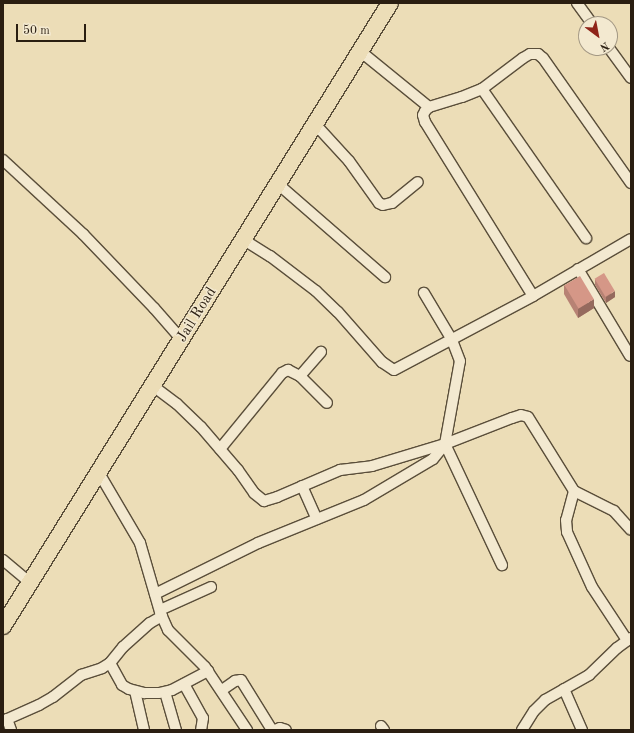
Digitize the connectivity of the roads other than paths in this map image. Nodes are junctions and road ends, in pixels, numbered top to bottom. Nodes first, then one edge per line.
1 (390, 3) edge
2 (577, 3) edge
3 (586, 16) edge
4 (360, 51) junction
5 (616, 56) edge
6 (631, 78) edge
7 (482, 89) junction
8 (429, 107) junction
9 (315, 124) junction
10 (3, 160) edge
11 (418, 182) dead end
12 (631, 183) edge
13 (278, 184) junction
14 (586, 238) dead end
15 (631, 239) edge
16 (244, 240) junction
17 (578, 269) junction
18 (385, 277) dead end
19 (424, 293) dead end
20 (533, 296) junction
21 (182, 340) junction
22 (452, 340) junction
23 (321, 352) dead end
24 (630, 356) edge
25 (300, 376) junction
26 (153, 386) junction
27 (327, 403) dead end
28 (445, 444) junction
29 (220, 449) junction
30 (98, 473) junction
31 (302, 486) junction
32 (574, 491) junction
33 (317, 519) junction
34 (631, 530) edge
35 (3, 560) edge
36 (502, 565) dead end
37 (30, 583) junction
38 (211, 587) dead end
39 (156, 594) junction
40 (161, 613) junction
41 (3, 626) edge
42 (629, 639) edge
43 (110, 664) junction
44 (208, 671) junction
45 (184, 684) junction
46 (564, 689) junction
47 (222, 690) junction
48 (135, 691) junction
49 (165, 692) junction
50 (5, 720) edge
51 (12, 730) edge
52 (144, 730) edge
53 (176, 730) edge
54 (202, 730) edge
55 (247, 730) edge
56 (272, 730) edge
57 (275, 730) edge
58 (286, 730) edge
59 (522, 730) edge
60 (582, 730) edge

1 - 4 main road, Jail Road
2 - 3 street
4 - 8 street
4 - 9 main road, Jail Road
5 - 6 street
7 - 8 street
7 - 12 street
7 - 14 street
8 - 20 street
9 - 11 street
9 - 13 main road, Jail Road
10 - 21 street
13 - 16 main road, Jail Road
13 - 18 street
15 - 17 street
16 - 21 main road, Jail Road
16 - 22 street
17 - 20 street
17 - 24 street
19 - 22 street
20 - 22 street
21 - 26 main road, Jail Road
22 - 28 street
23 - 25 street
25 - 27 street
25 - 29 street
26 - 29 street
26 - 30 main road, Jail Road
28 - 31 street
28 - 32 street
28 - 33 street
28 - 36 street
29 - 31 street
30 - 37 main road, Jail Road
30 - 39 street
31 - 33 street
32 - 34 street
32 - 42 street
33 - 39 street
35 - 37 street
37 - 41 main road, Jail Road
38 - 40 street
39 - 40 street
40 - 43 street
40 - 44 street
42 - 46 street
43 - 48 street
43 - 50 street
44 - 45 street
44 - 47 street
45 - 49 street
45 - 54 street
46 - 59 street
46 - 60 street
47 - 55 street
47 - 56 street
48 - 49 street
48 - 52 street
49 - 53 street
50 - 51 street
57 - 58 street

